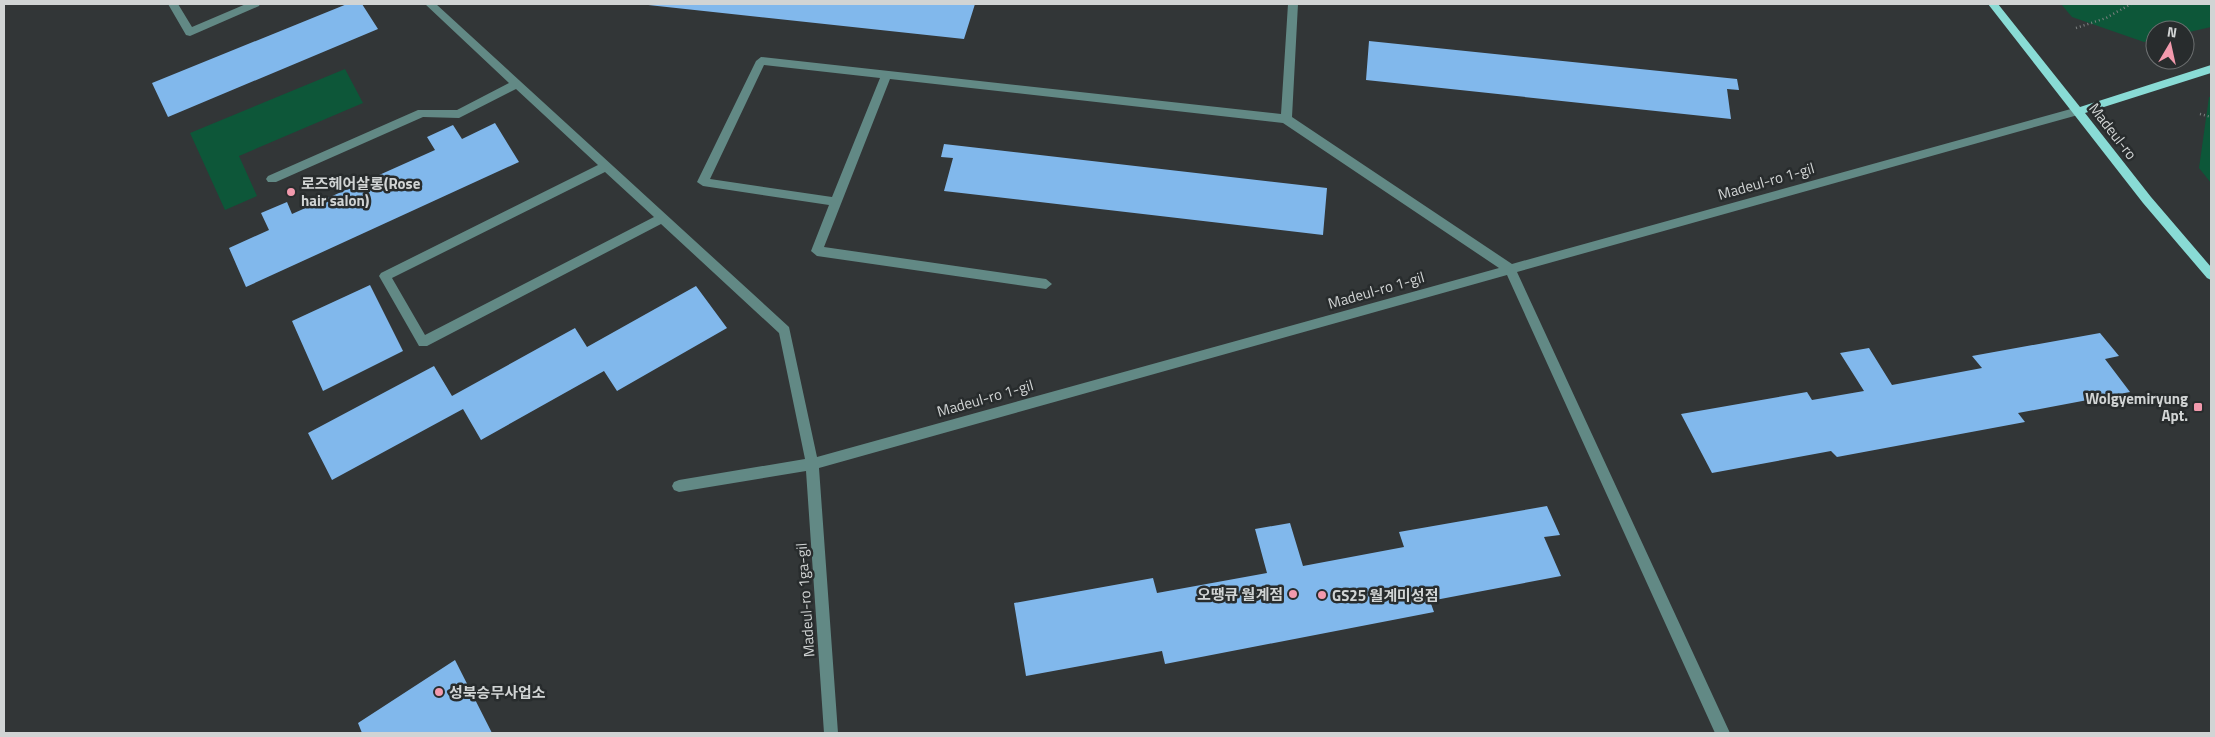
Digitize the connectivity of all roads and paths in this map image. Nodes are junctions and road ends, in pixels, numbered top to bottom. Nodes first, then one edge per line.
1 (173, 4) edge
2 (255, 4) edge
3 (430, 4) edge
4 (1293, 4) edge
5 (1993, 4) edge
6 (2131, 4) edge
7 (2076, 28) dead end
8 (2211, 69) edge
9 (886, 75) junction
10 (517, 84) junction
11 (2078, 111) junction
12 (2200, 114) dead end
13 (2211, 117) edge
14 (1286, 119) junction
15 (606, 166) junction
16 (272, 179) dead end
17 (836, 202) junction
18 (662, 218) junction
19 (1510, 269) junction
20 (2211, 275) edge
21 (1046, 284) dead end
22 (812, 464) junction
23 (679, 486) dead end
24 (831, 733) edge
25 (1723, 733) edge

1 - 2 street
3 - 10 street, Madeul-ro 1ga-gil
4 - 14 street
5 - 11 main road, Madeul-ro
6 - 7 path
8 - 11 main road
9 - 14 street
9 - 17 street
9 - 17 street
10 - 15 street, Madeul-ro 1ga-gil
10 - 16 street
11 - 19 street, Madeul-ro 1-gil
11 - 20 main road, Madeul-ro
12 - 13 path
14 - 19 street
15 - 18 street, Madeul-ro 1ga-gil
15 - 18 street
17 - 21 street
18 - 22 street, Madeul-ro 1ga-gil
19 - 22 street, Madeul-ro 1-gil
19 - 25 street
22 - 23 street, Madeul-ro 1-gil
22 - 24 street, Madeul-ro 1ga-gil

